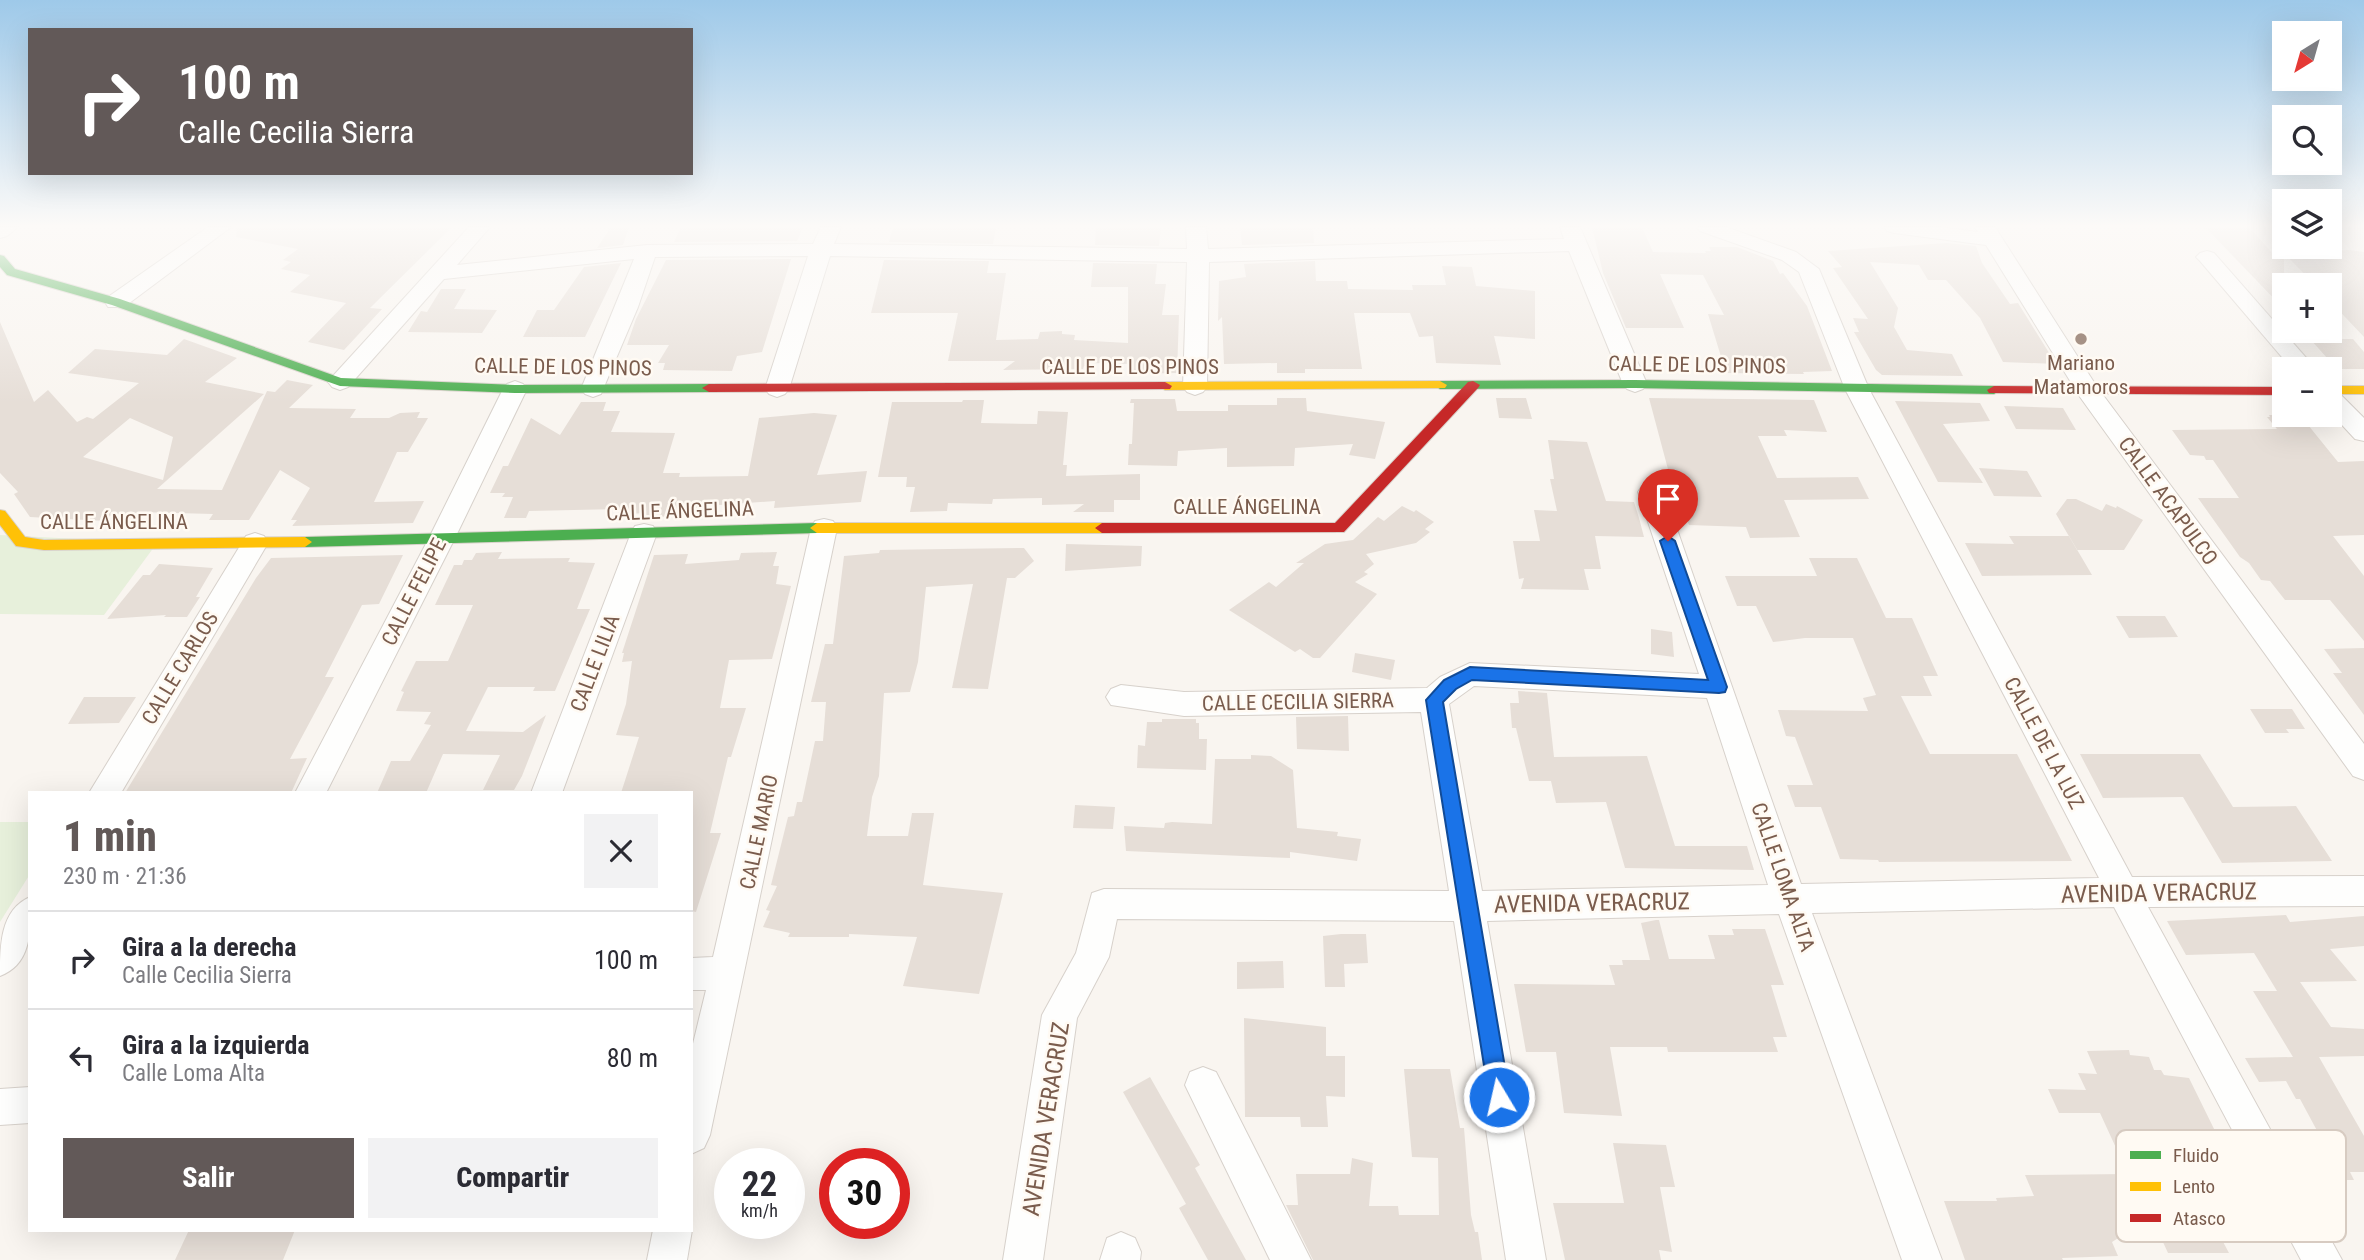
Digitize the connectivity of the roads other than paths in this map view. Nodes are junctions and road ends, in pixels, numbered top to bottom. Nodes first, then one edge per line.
1 (60, 286) edge
2 (139, 286) edge
3 (425, 286) edge
4 (635, 286) edge
5 (810, 286) edge
6 (1197, 286) edge
7 (1594, 286) edge
8 (1815, 286) edge
9 (2021, 286) edge
10 (2232, 286) edge
11 (117, 302) junction
12 (2294, 357) edge
13 (341, 382) junction
14 (1635, 384) junction
15 (1473, 385) junction
16 (1195, 387) junction
17 (515, 389) junction
18 (593, 389) junction
19 (778, 389) junction
20 (1857, 389) junction
21 (2342, 390) edge
22 (2364, 390) edge
23 (2272, 391) edge
24 (2088, 392) junction
25 (2342, 410) edge
26 (2364, 433) edge
27 (1650, 492) dead end
28 (0, 515) edge
29 (824, 528) junction
30 (644, 533) junction
31 (443, 536) junction
32 (255, 543) junction
33 (1719, 687) junction
34 (1121, 696) dead end
35 (1434, 700) junction
36 (2364, 767) edge
37 (105, 791) edge
38 (311, 791) edge
39 (547, 791) edge
40 (2364, 891) edge
41 (2123, 892) junction
42 (1790, 900) junction
43 (1468, 906) junction
44 (28, 915) edge
45 (0, 960) edge
46 (729, 973) junction
47 (693, 974) edge
48 (1203, 1084) dead end
49 (28, 1105) edge
50 (0, 1107) edge
51 (693, 1125) edge
52 (2252, 1130) edge
53 (673, 1232) edge
54 (2312, 1242) edge
55 (667, 1260) edge
56 (1023, 1260) edge
57 (1292, 1260) edge
58 (1526, 1260) edge
59 (1922, 1260) edge
60 (2322, 1260) edge

1 - 11 street, CALLE DE LOS PINOS
2 - 11 street
3 - 13 street
4 - 18 street
5 - 19 street
6 - 16 street
7 - 14 street
8 - 20 street, CALLE DE LA LUZ
9 - 24 street, CALLE ACAPULCO
10 - 12 street
11 - 13 street, CALLE DE LOS PINOS
13 - 17 street, CALLE DE LOS PINOS
14 - 15 street, CALLE DE LOS PINOS
14 - 20 street, CALLE DE LOS PINOS
15 - 16 street, CALLE DE LOS PINOS
15 - 29 street, CALLE ÁNGELINA
16 - 19 street, CALLE DE LOS PINOS
17 - 18 street, CALLE DE LOS PINOS
17 - 31 street, CALLE FELIPE
18 - 19 street, CALLE DE LOS PINOS
20 - 24 street, CALLE DE LOS PINOS
20 - 41 street, CALLE DE LA LUZ
21 - 22 street
23 - 24 street, CALLE DE LOS PINOS
24 - 36 street, CALLE ACAPULCO
25 - 26 street
27 - 33 street, CALLE LOMA ALTA
28 - 32 street, CALLE ÁNGELINA
29 - 30 street, CALLE ÁNGELINA
29 - 46 street, CALLE MARIO
30 - 31 street, CALLE ÁNGELINA
30 - 39 street, CALLE LILIA
31 - 32 street, CALLE ÁNGELINA
31 - 38 street, CALLE FELIPE
32 - 37 street, CALLE CARLOS
33 - 35 street
33 - 42 street, CALLE LOMA ALTA
34 - 35 street, CALLE CECILIA SIERRA
35 - 43 street
40 - 41 street, AVENIDA VERACRUZ
41 - 42 street, AVENIDA VERACRUZ
41 - 52 street, CALLE DE LA LUZ
42 - 43 street, AVENIDA VERACRUZ
42 - 59 street, CALLE LOMA ALTA
43 - 56 street, AVENIDA VERACRUZ
43 - 58 street
44 - 45 street
46 - 47 street
46 - 51 street, CALLE MARIO
48 - 57 street
49 - 50 street
53 - 55 street
54 - 60 street, CALLE DE LA LUZ

